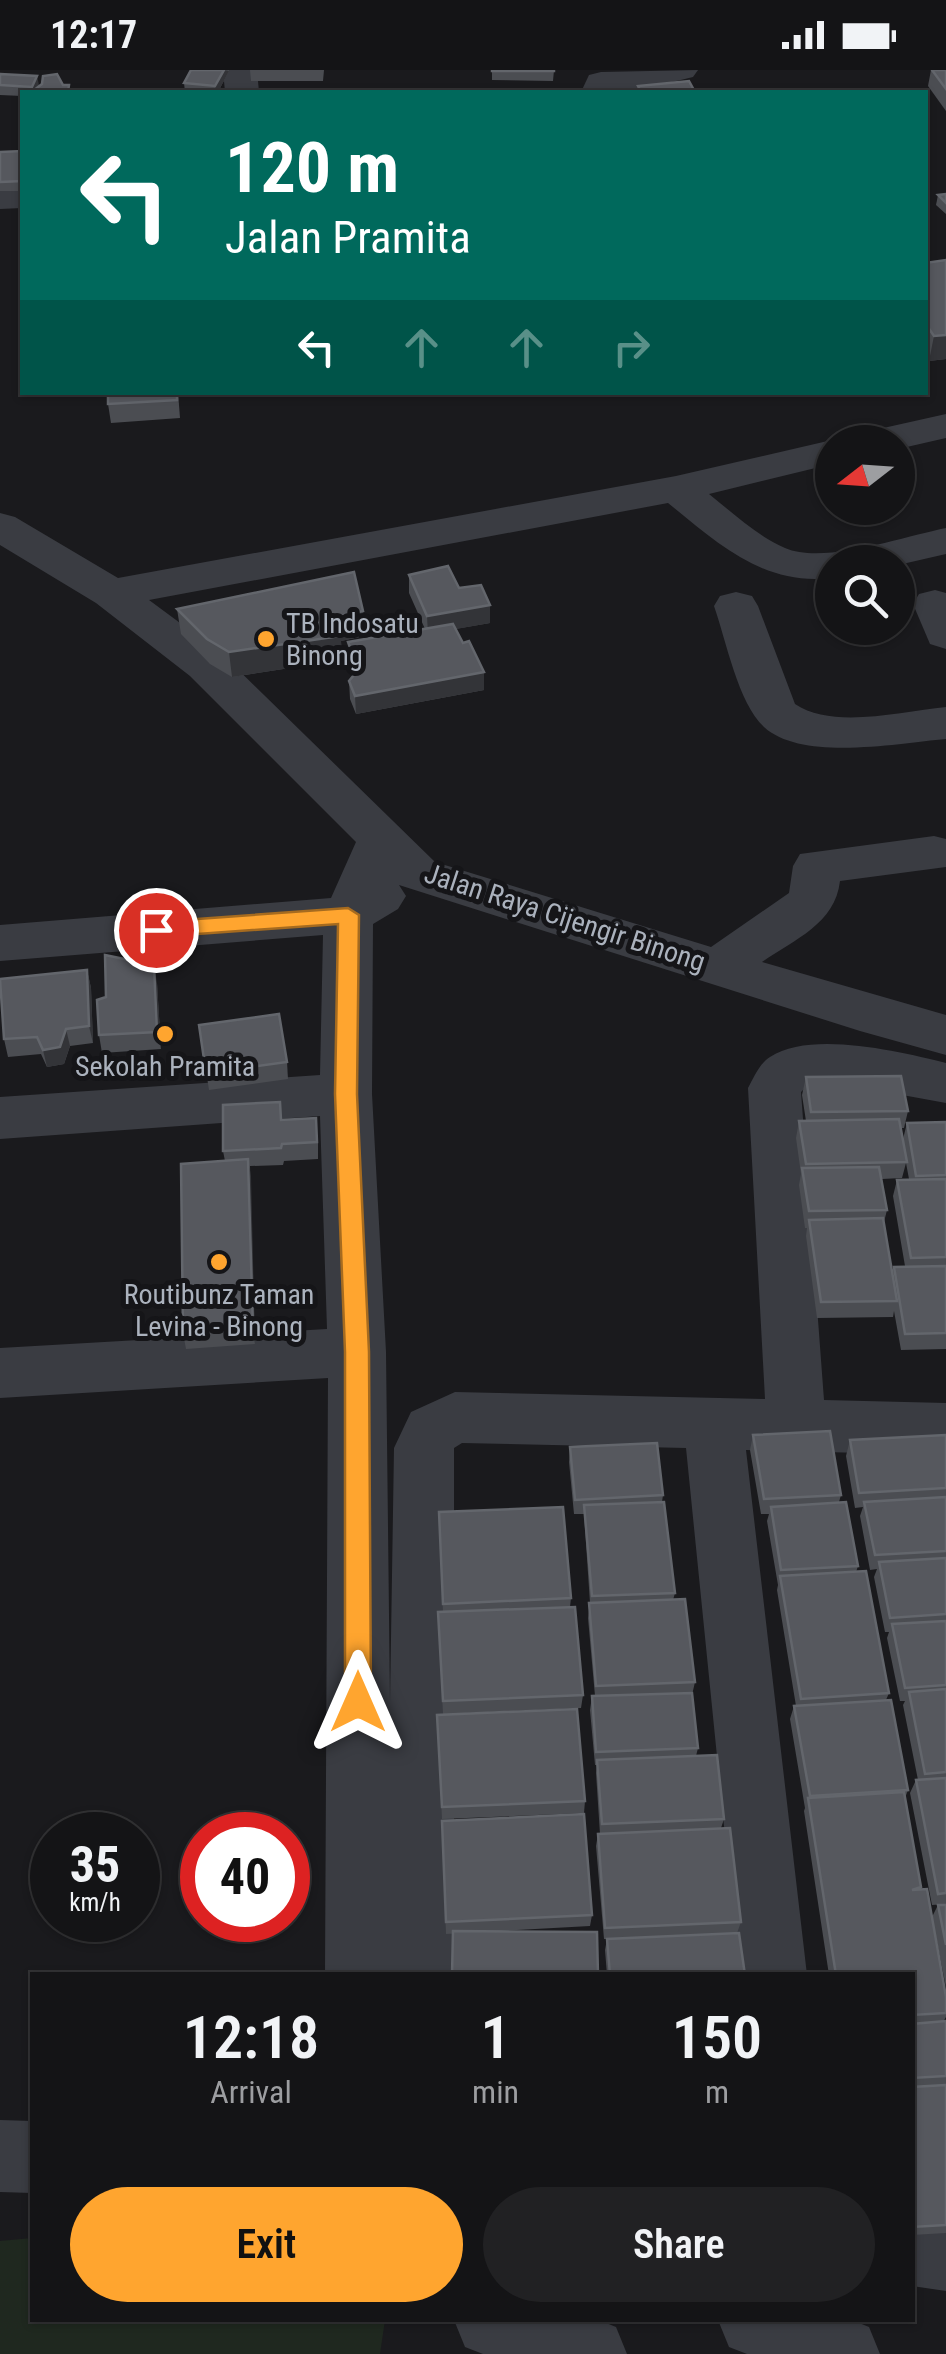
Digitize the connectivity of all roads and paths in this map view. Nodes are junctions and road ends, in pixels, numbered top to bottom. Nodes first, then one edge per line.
1 (681, 70) edge
2 (599, 90) edge
3 (946, 426) edge
4 (915, 433) edge
5 (815, 456) edge
6 (676, 488) junction
7 (0, 526) edge
8 (946, 541) edge
9 (111, 593) junction
10 (736, 606) dead end
11 (946, 722) edge
12 (382, 839) junction
13 (934, 853) dead end
14 (418, 874) junction
15 (348, 915) junction
16 (0, 943) edge
17 (719, 967) junction
18 (946, 1035) edge
19 (946, 1084) edge
20 (346, 1094) junction
21 (0, 1118) edge
22 (357, 1352) junction
23 (0, 1373) edge
24 (713, 1422) junction
25 (796, 1424) junction
26 (946, 1429) edge
27 (359, 1972) edge
28 (420, 1972) edge
29 (773, 1972) edge
30 (0, 2156) edge
31 (30, 2156) edge
32 (915, 2249) edge
33 (946, 2254) edge
34 (498, 2322) edge
35 (761, 2322) edge
36 (590, 2354) edge
37 (842, 2354) edge

1 - 2 street
3 - 4 street
5 - 6 street
6 - 8 street
6 - 9 street
7 - 9 street, Jalan Raya Cijengir Binong
9 - 12 street, Jalan Raya Cijengir Binong
10 - 11 street
12 - 14 street, Jalan Raya Cijengir Binong
12 - 15 street
13 - 17 street
14 - 15 street
14 - 17 street, Jalan Raya Cijengir Binong
15 - 16 street
15 - 20 street
17 - 18 street, Jalan Raya Cijengir Binong
19 - 25 street
20 - 21 street
20 - 22 street
22 - 23 street
22 - 27 street
24 - 25 street
24 - 28 street
24 - 29 street
25 - 26 street
30 - 31 street
32 - 33 street
34 - 36 street
35 - 37 street

